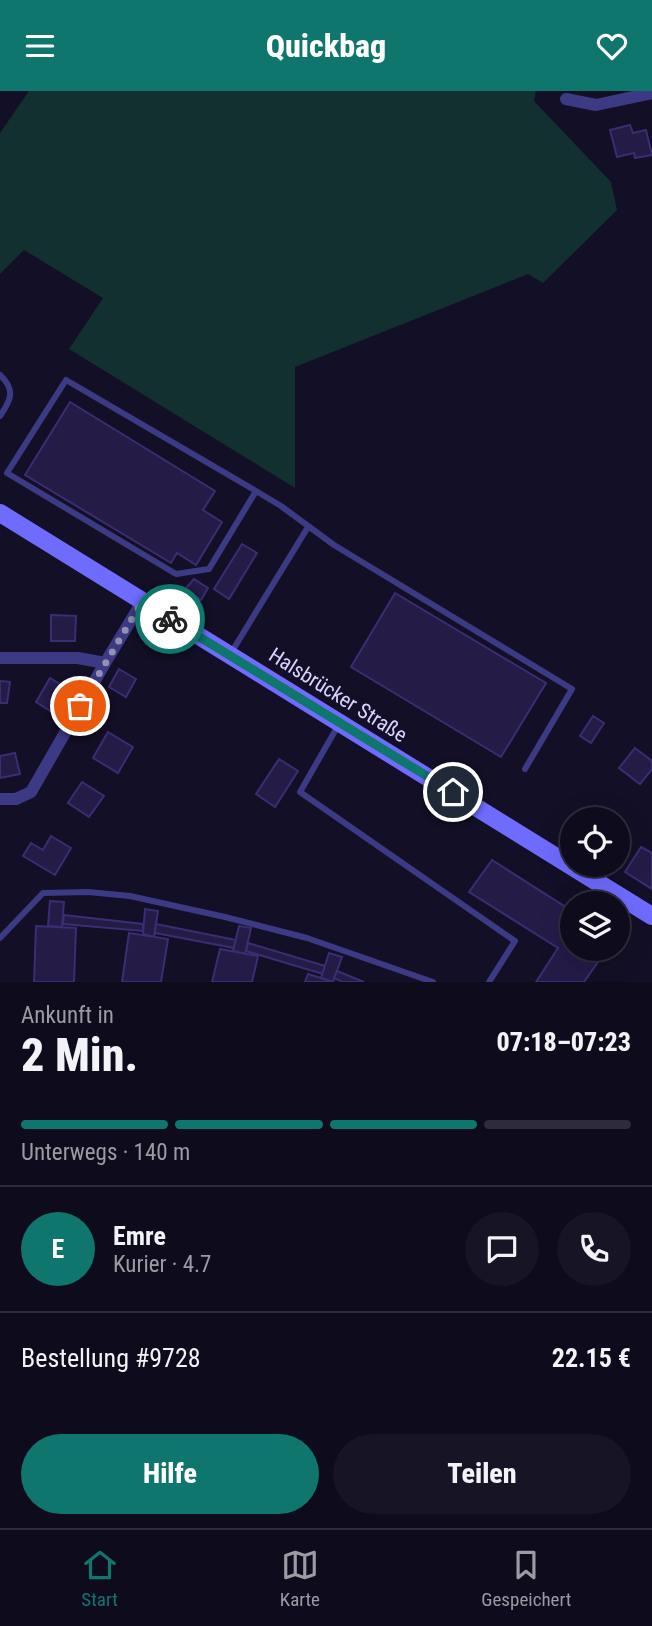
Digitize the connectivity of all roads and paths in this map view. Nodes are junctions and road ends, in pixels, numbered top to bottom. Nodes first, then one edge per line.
1 (652, 93) edge
2 (566, 99) dead end
3 (0, 375) edge
4 (0, 416) edge
5 (256, 491) junction
6 (0, 513) edge
7 (308, 527) junction
8 (142, 602) junction
9 (230, 655) junction
10 (0, 658) edge
11 (105, 663) junction
12 (340, 723) junction
13 (525, 769) dead end
14 (0, 799) edge
15 (652, 916) edge
16 (0, 938) edge
17 (433, 982) edge
18 (489, 982) edge

1 - 2 street
3 - 4 lane
5 - 5 lane
5 - 7 lane
6 - 8 main road, Halsbrücker Straße
7 - 9 lane
7 - 13 lane
8 - 9 main road, Halsbrücker Straße
8 - 11 street
9 - 12 main road, Halsbrücker Straße
10 - 11 street
11 - 14 street
12 - 15 main road, Halsbrücker Straße
12 - 18 lane
16 - 17 lane

